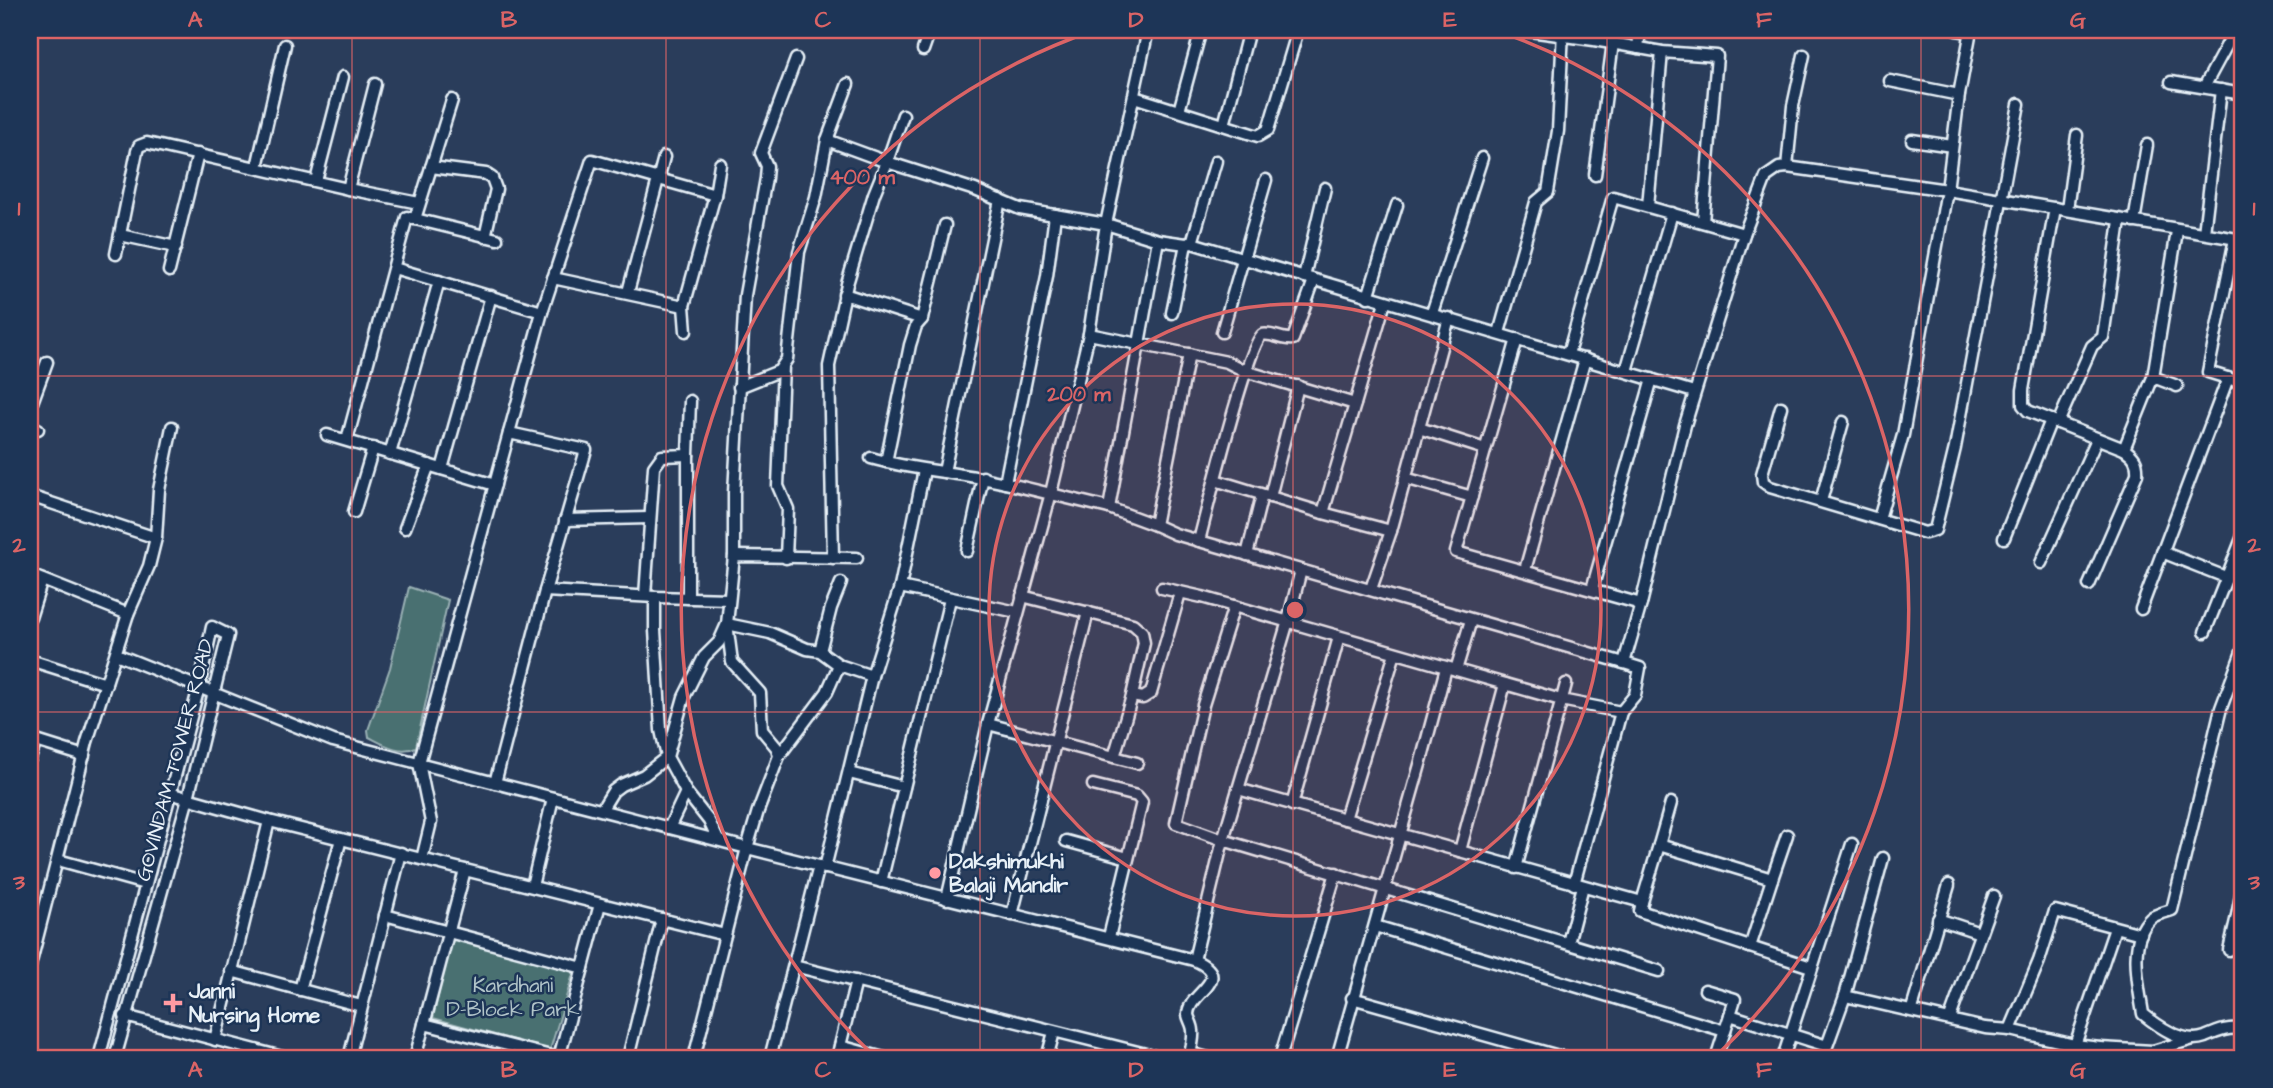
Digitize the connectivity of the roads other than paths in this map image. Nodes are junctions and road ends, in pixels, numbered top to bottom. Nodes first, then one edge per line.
1 (930, 30) edge
2 (1201, 30) edge
3 (1250, 30) edge
4 (1298, 30) edge
5 (1523, 30) edge
6 (1640, 30) edge
7 (1956, 30) edge
8 (2235, 30) edge
9 (1146, 31) edge
10 (1970, 31) edge
11 (1562, 33) edge
12 (1613, 43) junction
13 (285, 45) dead end
14 (1638, 48) junction
15 (923, 50) dead end
16 (1662, 52) junction
17 (1804, 55) dead end
18 (796, 59) dead end
19 (343, 77) dead end
20 (1890, 81) dead end
21 (2171, 82) dead end
22 (375, 84) dead end
23 (848, 84) dead end
24 (2204, 87) junction
25 (2221, 90) junction
26 (2243, 94) edge
27 (1959, 95) junction
28 (1134, 97) junction
29 (452, 100) dead end
30 (2019, 104) dead end
31 (1179, 111) junction
32 (904, 115) dead end
33 (1224, 125) junction
34 (2077, 135) dead end
35 (827, 140) junction
36 (1912, 140) dead end
37 (2147, 145) dead end
38 (1952, 146) junction
39 (198, 154) junction
40 (664, 157) dead end
41 (1482, 158) dead end
42 (1216, 161) dead end
43 (887, 162) junction
44 (720, 164) dead end
45 (257, 167) junction
46 (431, 167) junction
47 (1787, 167) junction
48 (1595, 175) dead end
49 (658, 179) junction
50 (1265, 180) dead end
51 (316, 181) junction
52 (1325, 188) dead end
53 (348, 189) junction
54 (1947, 190) junction
55 (715, 195) junction
56 (2002, 199) junction
57 (1000, 200) junction
58 (419, 203) junction
59 (1397, 205) dead end
60 (1648, 206) junction
61 (2055, 208) junction
62 (2067, 210) junction
63 (1672, 214) junction
64 (1055, 215) junction
65 (415, 219) junction
66 (2120, 221) junction
67 (1703, 222) junction
68 (2134, 222) junction
69 (1105, 224) junction
70 (945, 225) dead end
71 (2177, 231) junction
72 (2204, 233) junction
73 (1744, 234) junction
74 (120, 235) junction
75 (485, 237) junction
76 (497, 239) dead end
77 (1158, 240) junction
78 (2239, 240) edge
79 (1189, 243) junction
80 (176, 247) junction
81 (116, 254) dead end
82 (1242, 258) junction
83 (394, 268) junction
84 (169, 271) dead end
85 (553, 278) junction
86 (1309, 278) junction
87 (439, 281) junction
88 (628, 292) junction
89 (844, 294) junction
90 (491, 296) junction
91 (1368, 297) junction
92 (1385, 302) junction
93 (684, 306) junction
94 (542, 312) junction
95 (1172, 313) dead end
96 (1432, 313) junction
97 (1450, 318) junction
98 (922, 320) junction
99 (686, 331) dead end
100 (1222, 332) dead end
101 (1499, 333) junction
102 (1089, 334) junction
103 (1517, 339) junction
104 (1140, 343) junction
105 (1189, 354) junction
106 (1568, 354) junction
107 (1585, 359) junction
108 (47, 362) dead end
109 (783, 366) junction
110 (1245, 371) junction
111 (1626, 371) junction
112 (2153, 377) junction
113 (2228, 378) junction
114 (1652, 379) junction
115 (2243, 383) edge
116 (1298, 386) junction
117 (2177, 386) dead end
118 (739, 387) junction
119 (1694, 392) junction
120 (690, 401) dead end
121 (1355, 404) junction
122 (1781, 407) dead end
123 (30, 408) edge
124 (2054, 421) junction
125 (1843, 422) dead end
126 (172, 427) dead end
127 (1419, 428) junction
128 (509, 432) junction
129 (327, 435) dead end
130 (2097, 439) junction
131 (347, 440) junction
132 (373, 449) junction
133 (1485, 449) junction
134 (2123, 449) junction
135 (390, 454) junction
136 (688, 455) junction
137 (871, 458) dead end
138 (886, 462) junction
139 (429, 466) junction
140 (442, 470) junction
141 (923, 470) junction
142 (944, 472) junction
143 (983, 477) junction
144 (1405, 478) junction
145 (1215, 480) junction
146 (1005, 482) junction
147 (495, 485) junction
148 (1051, 494) junction
149 (30, 496) edge
150 (1266, 496) junction
151 (1472, 498) junction
152 (1821, 501) junction
153 (1109, 508) junction
154 (354, 512) dead end
155 (1322, 513) junction
156 (649, 518) junction
157 (1879, 519) junction
158 (565, 520) junction
159 (1154, 525) junction
160 (405, 528) dead end
161 (1391, 531) junction
162 (2243, 536) edge
163 (156, 538) junction
164 (2004, 538) dead end
165 (1199, 541) junction
166 (967, 551) dead end
167 (2162, 552) junction
168 (734, 555) junction
169 (1247, 555) junction
170 (786, 558) junction
171 (833, 558) junction
172 (857, 558) dead end
173 (2041, 564) dead end
174 (1301, 570) junction
175 (1525, 570) junction
176 (30, 575) edge
177 (2228, 578) junction
178 (42, 580) junction
179 (841, 583) dead end
180 (2089, 584) dead end
181 (900, 587) junction
182 (1162, 588) dead end
183 (1371, 589) junction
184 (1591, 589) junction
185 (545, 591) junction
186 (1180, 593) junction
187 (650, 596) junction
188 (1022, 596) junction
189 (688, 598) junction
190 (729, 599) junction
191 (950, 599) junction
192 (1641, 604) junction
193 (1234, 606) junction
194 (2141, 609) dead end
195 (1017, 612) junction
196 (1088, 612) junction
197 (128, 614) junction
198 (30, 618) edge
199 (1471, 620) junction
200 (1289, 621) junction
201 (727, 624) junction
202 (2205, 632) dead end
203 (1339, 637) junction
204 (2243, 649) edge
205 (820, 650) junction
206 (1395, 653) junction
207 (116, 654) junction
208 (30, 660) edge
209 (1616, 661) junction
210 (839, 665) junction
211 (1451, 669) junction
212 (872, 676) junction
213 (106, 684) junction
214 (1506, 684) junction
215 (1566, 684) dead end
216 (199, 687) junction
217 (215, 693) junction
218 (1132, 696) junction
219 (1561, 700) junction
220 (1620, 712) junction
221 (988, 723) junction
222 (33, 740) edge
223 (1057, 742) junction
224 (84, 756) junction
225 (779, 756) junction
226 (667, 757) junction
227 (1114, 757) junction
228 (30, 759) edge
229 (419, 763) junction
230 (1137, 763) dead end
231 (849, 773) junction
232 (495, 783) junction
233 (1093, 785) dead end
234 (904, 787) junction
235 (1238, 789) junction
236 (686, 792) junction
237 (169, 793) junction
238 (188, 798) junction
239 (553, 798) junction
240 (1671, 803) dead end
241 (1292, 805) junction
242 (602, 809) junction
243 (1345, 819) junction
244 (270, 821) junction
245 (669, 828) junction
246 (1399, 834) junction
247 (1787, 835) dead end
248 (341, 839) junction
249 (718, 840) junction
250 (1223, 840) junction
251 (1066, 841) dead end
252 (1852, 844) dead end
253 (1659, 845) junction
254 (747, 848) junction
255 (1460, 851) junction
256 (401, 853) junction
257 (1128, 858) junction
258 (1883, 858) dead end
259 (422, 859) junction
260 (58, 860) junction
261 (822, 867) junction
262 (1516, 868) junction
263 (464, 870) junction
264 (1336, 873) junction
265 (1772, 879) junction
266 (881, 882) junction
267 (145, 884) junction
268 (1579, 885) junction
269 (1950, 885) dead end
270 (2243, 885) edge
271 (532, 886) junction
272 (1385, 888) junction
273 (1994, 896) dead end
274 (947, 899) junction
275 (1642, 902) junction
276 (600, 904) junction
277 (385, 915) junction
278 (1012, 915) junction
279 (2240, 916) edge
280 (662, 919) junction
281 (1938, 919) junction
282 (1376, 926) junction
283 (2115, 928) junction
284 (448, 932) junction
285 (1980, 933) junction
286 (2141, 934) junction
287 (34, 935) edge
288 (725, 935) junction
289 (1109, 937) junction
290 (1568, 943) junction
291 (1750, 947) junction
292 (2229, 950) dead end
293 (1195, 960) junction
294 (30, 966) edge
295 (794, 966) junction
296 (1811, 967) junction
297 (583, 968) junction
298 (231, 971) junction
299 (1659, 971) dead end
300 (856, 981) junction
301 (300, 990) junction
302 (1705, 990) dead end
303 (1845, 996) junction
304 (1352, 998) junction
305 (361, 1006) junction
306 (1912, 1009) junction
307 (1730, 1015) junction
308 (125, 1016) junction
309 (1950, 1018) junction
310 (424, 1024) junction
311 (2243, 1029) edge
312 (2010, 1030) junction
313 (1725, 1031) junction
314 (1054, 1032) junction
315 (1791, 1035) junction
316 (2193, 1039) junction
317 (215, 1040) junction
318 (2075, 1045) junction
319 (840, 1046) junction
320 (2098, 1053) edge
321 (1190, 1056) edge
322 (99, 1058) edge
323 (115, 1058) edge
324 (286, 1058) edge
325 (349, 1058) edge
326 (415, 1058) edge
327 (559, 1058) edge
328 (628, 1058) edge
329 (694, 1058) edge
330 (770, 1058) edge
331 (837, 1058) edge
332 (884, 1058) edge
333 (1047, 1058) edge
334 (1162, 1058) edge
335 (1208, 1058) edge
336 (1280, 1058) edge
337 (1337, 1058) edge
338 (1566, 1058) edge
339 (1716, 1058) edge
340 (1783, 1058) edge

1 - 15 street
2 - 31 street
3 - 33 street
4 - 33 street
5 - 11 street
6 - 14 street
7 - 10 street
8 - 24 street
9 - 28 street
10 - 27 street
11 - 12 street
11 - 101 street
12 - 14 street
12 - 48 street
13 - 45 street
14 - 16 street
16 - 60 street
16 - 67 street
17 - 47 street
18 - 118 street
19 - 51 street
20 - 27 street
21 - 24 street
22 - 53 street
23 - 35 street
24 - 25 street
25 - 26 street
25 - 72 street
27 - 38 street
28 - 31 street
28 - 69 street
29 - 46 street
30 - 56 street
31 - 33 street
32 - 43 street
34 - 62 street
35 - 43 street
35 - 109 street
36 - 38 street
37 - 68 street
38 - 54 street
39 - 45 street
39 - 74 street
39 - 80 street
40 - 49 street
41 - 96 street
42 - 79 street
43 - 57 street
43 - 89 street
44 - 55 street
45 - 51 street
46 - 58 street
46 - 75 street
47 - 54 street
47 - 73 street
49 - 55 street
49 - 85 street
49 - 88 street
50 - 82 street
51 - 53 street
52 - 86 street
53 - 58 street
54 - 56 street
54 - 157 street
55 - 93 street
56 - 61 street
56 - 157 street
57 - 64 street
57 - 142 street
58 - 65 street
59 - 91 street
60 - 63 street
60 - 106 street
61 - 62 street
61 - 124 street
62 - 66 street
63 - 67 street
63 - 111 street
64 - 69 street
64 - 146 street
65 - 75 street
65 - 83 street
66 - 68 street
66 - 124 street
67 - 73 street
68 - 71 street
69 - 77 street
69 - 102 street
70 - 98 street
71 - 72 street
71 - 112 street
72 - 78 street
73 - 119 street
74 - 80 street
74 - 81 street
75 - 76 street
77 - 79 street
77 - 104 street
78 - 113 street
79 - 82 street
79 - 95 street
80 - 84 street
82 - 86 street
82 - 100 street
83 - 87 street
83 - 131 street
85 - 88 street
85 - 94 street
86 - 91 street
86 - 110 street
87 - 90 street
87 - 135 street
88 - 93 street
89 - 98 street
89 - 171 street
90 - 94 street
90 - 140 street
91 - 92 street
92 - 96 street
92 - 121 street
93 - 99 street
94 - 128 street
96 - 97 street
97 - 101 street
97 - 127 street
98 - 138 street
101 - 103 street
102 - 104 street
102 - 148 street
103 - 106 street
103 - 133 street
104 - 105 street
104 - 153 street
105 - 110 street
105 - 159 street
106 - 107 street
107 - 111 street
107 - 175 street
108 - 123 street
109 - 118 street
109 - 170 street
110 - 116 street
110 - 145 street
111 - 114 street
112 - 117 street
112 - 134 street
113 - 115 street
113 - 167 street
114 - 119 street
114 - 184 street
116 - 121 street
116 - 150 street
118 - 168 street
119 - 192 street
120 - 136 street
121 - 155 street
122 - 152 street
124 - 130 street
124 - 164 street
125 - 152 street
126 - 163 street
127 - 133 street
127 - 144 street
128 - 147 street
128 - 158 street
129 - 131 street
130 - 134 street
130 - 173 street
131 - 132 street
132 - 135 street
132 - 154 street
133 - 151 street
134 - 180 street
135 - 139 street
136 - 156 street
136 - 189 street
137 - 138 street
138 - 141 street
139 - 140 street
139 - 160 street
140 - 147 street
141 - 142 street
141 - 181 street
142 - 143 street
143 - 146 street
143 - 166 street
144 - 151 street
144 - 161 street
145 - 150 street
145 - 165 street
146 - 148 street
147 - 229 street
148 - 153 street
148 - 188 street
149 - 163 street
150 - 155 street
150 - 169 street
151 - 175 street
152 - 157 street
153 - 159 street
155 - 161 street
156 - 158 street
156 - 187 street
158 - 185 street
159 - 165 street
161 - 183 street
162 - 177 street
163 - 197 street
165 - 169 street
167 - 177 street
167 - 194 street
168 - 170 street
168 - 190 street
169 - 174 street
170 - 171 street
171 - 172 street
174 - 183 street
174 - 200 street
175 - 184 street
176 - 178 street
177 - 202 street
178 - 197 street
178 - 198 street
179 - 205 street
181 - 191 street
181 - 212 street
182 - 186 street
183 - 199 street
184 - 192 street
185 - 187 street
185 - 232 street
186 - 193 street
186 - 218 street
187 - 189 street
187 - 226 street
188 - 195 street
188 - 196 street
189 - 190 street
190 - 201 street
191 - 195 street
191 - 234 street
192 - 209 street
193 - 200 street
193 - 250 street
195 - 221 street
196 - 218 street
196 - 223 street
197 - 207 street
199 - 209 street
199 - 211 street
200 - 203 street
200 - 235 street
201 - 205 street
201 - 225 street
201 - 226 street
203 - 206 street
203 - 241 street
204 - 286 street
205 - 210 street
206 - 211 street
206 - 243 street
207 - 213 street
207 - 216 street
208 - 213 street
209 - 220 street
210 - 212 street
210 - 225 street
211 - 214 street
211 - 246 street
212 - 231 street
213 - 224 street
214 - 219 street
214 - 255 street
215 - 219 street
216 - 217 street
216 - 217 street, GOVINDAM TOWER ROAD
216 - 237 street, GOVINDAM TOWER ROAD
217 - 229 street
217 - 238 street, GOVINDAM TOWER ROAD
218 - 227 street
219 - 220 street
219 - 262 street
220 - 268 street
221 - 223 street
221 - 274 street
222 - 224 street
222 - 228 street
223 - 227 street
223 - 278 street
224 - 260 street
225 - 254 street
226 - 236 street
226 - 242 street
227 - 230 street
229 - 232 street
229 - 259 street
231 - 234 street
231 - 261 street
232 - 239 street
233 - 257 street
234 - 266 street
235 - 241 street
235 - 250 street
236 - 245 street
236 - 249 street
237 - 238 street
237 - 267 street, GOVINDAM TOWER ROAD
238 - 244 street
238 - 308 street, GOVINDAM TOWER ROAD
239 - 242 street
239 - 271 street
240 - 253 street
241 - 243 street
242 - 245 street
243 - 246 street
244 - 248 street
244 - 298 street
245 - 249 street
246 - 255 street
246 - 272 street
247 - 265 street
248 - 256 street
248 - 301 street
249 - 254 street
250 - 264 street
250 - 293 street
251 - 257 street
252 - 296 street
253 - 265 street
253 - 275 street
254 - 261 street
254 - 288 street
255 - 262 street
256 - 259 street
256 - 277 street
257 - 289 street
258 - 303 street
259 - 263 street
260 - 267 street
260 - 287 street
261 - 266 street
261 - 295 street
262 - 268 street
263 - 271 street
263 - 284 street
264 - 272 street
264 - 336 street
265 - 291 street
266 - 274 street
267 - 322 street, GOVINDAM TOWER ROAD
268 - 275 street
268 - 290 street
269 - 281 street
270 - 279 street
271 - 276 street
272 - 282 street
272 - 290 street
273 - 285 street
274 - 278 street
275 - 291 street
276 - 280 street
276 - 297 street
277 - 284 street
277 - 305 street
278 - 289 street
279 - 292 street
280 - 288 street
280 - 328 street
281 - 285 street
281 - 306 street
282 - 304 street
282 - 313 street
283 - 286 street
283 - 312 street
283 - 318 street
284 - 297 street
284 - 310 street
285 - 309 street
286 - 316 street
287 - 294 street
288 - 329 street
289 - 293 street
290 - 299 street
291 - 296 street
293 - 321 street
295 - 300 street
295 - 330 street
296 - 315 street
297 - 327 street
298 - 301 street
298 - 317 street
300 - 314 street
300 - 319 street
301 - 305 street
302 - 307 street
303 - 306 street
303 - 315 street
304 - 337 street
304 - 338 street
305 - 325 street
306 - 309 street
307 - 313 street
307 - 315 street
308 - 317 street
308 - 323 street, GOVINDAM TOWER ROAD
309 - 312 street
310 - 326 street
310 - 327 street
311 - 316 street
312 - 318 street
313 - 339 street
314 - 333 street
314 - 334 street
315 - 340 street
316 - 320 street
317 - 324 street
318 - 320 street
319 - 331 street
319 - 332 street
321 - 335 street

